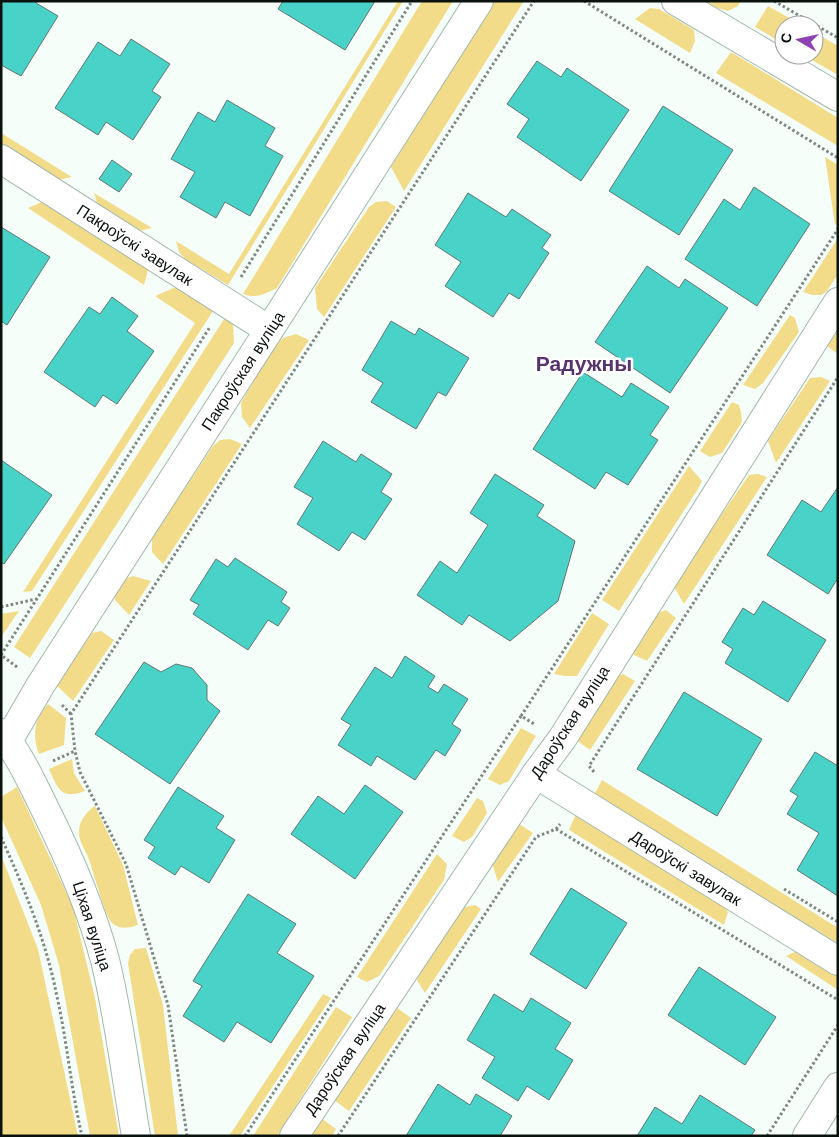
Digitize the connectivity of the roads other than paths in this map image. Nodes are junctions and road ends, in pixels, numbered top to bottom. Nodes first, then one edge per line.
1 (479, 1) edge
2 (676, 1) edge
3 (838, 97) edge
4 (1, 159) edge
5 (838, 302) edge
6 (269, 330) junction
7 (5, 737) edge
8 (536, 774) junction
9 (838, 961) edge
10 (838, 1087) edge
11 (136, 1136) edge
12 (294, 1136) edge
13 (807, 1136) edge

1 - 6 street, Пакроўская вуліца
2 - 3 street
4 - 6 street, Пакроўскі завулак
5 - 8 street, Дароўская вуліца
6 - 7 street, Пакроўская вуліца
7 - 11 street, Ціхая вуліца
8 - 9 street, Дароўскі завулак
8 - 12 street, Дароўская вуліца
10 - 13 street

